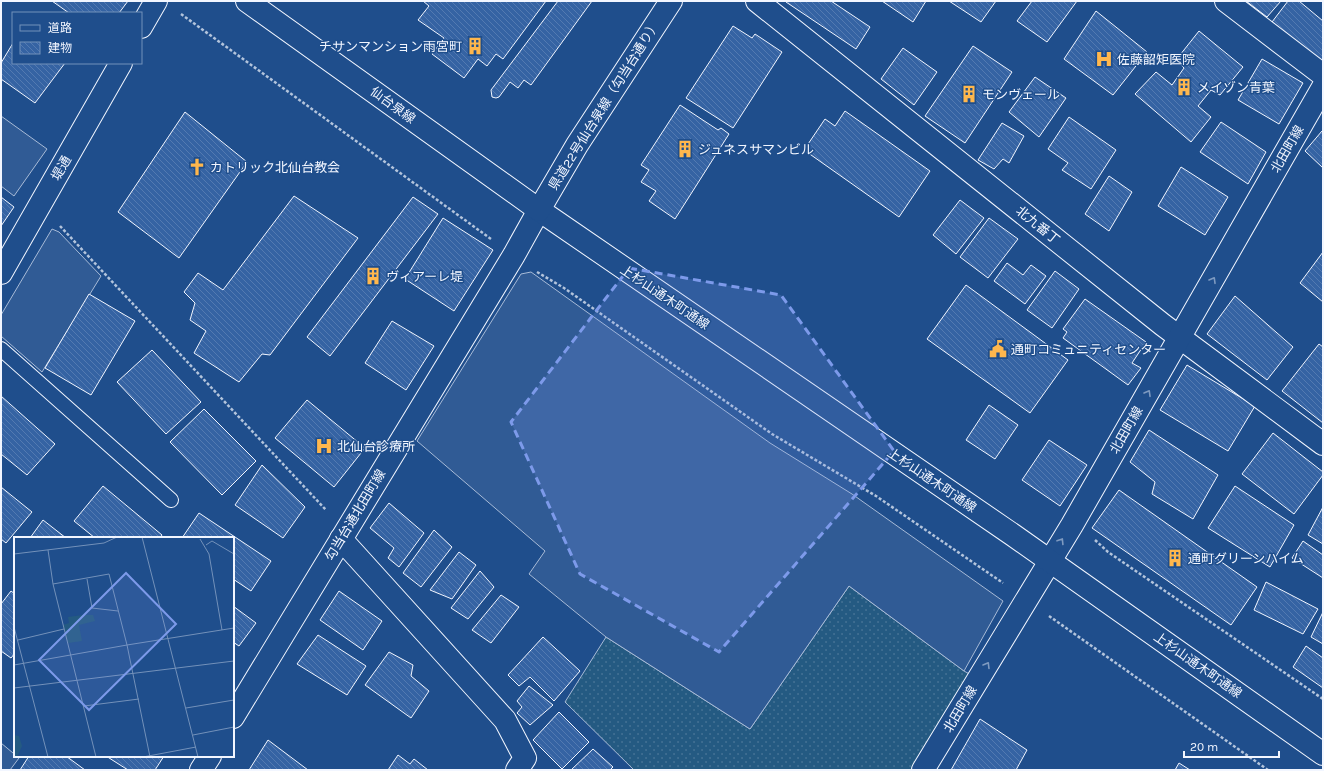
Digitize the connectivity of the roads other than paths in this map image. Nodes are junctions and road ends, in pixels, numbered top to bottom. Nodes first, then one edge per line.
1 (156, 1) edge
2 (247, 1) edge
3 (671, 1) edge
4 (757, 1) edge
5 (1226, 1) edge
6 (142, 25) edge
7 (120, 64) edge
8 (1323, 75) edge
9 (1323, 87) edge
10 (539, 210) junction
11 (4, 259) edge
12 (1180, 337) junction
13 (1, 349) edge
14 (1323, 444) edge
15 (171, 500) dead end
16 (343, 535) junction
17 (1049, 561) junction
18 (234, 715) edge
19 (1323, 754) edge
20 (209, 757) edge
21 (524, 766) edge
22 (201, 770) edge
23 (924, 770) edge

1 - 6 street
2 - 10 street, 仙台泉線
3 - 10 street, 県道22号仙台泉線（勾当台通り）
4 - 12 street, 北九番丁
5 - 8 street
7 - 11 street, 堤通
12 -> 9 street, 北田町線
10 - 16 street, 勾当台通北田町線
10 - 17 street, 上杉山通木町通線
12 - 14 street, 北九番丁
17 -> 12 street, 北田町線
13 - 15 lane
16 - 18 street, 勾当台通北田町線
16 - 21 street
17 - 19 street, 上杉山通木町通線
23 -> 17 street, 北田町線
20 - 22 street

